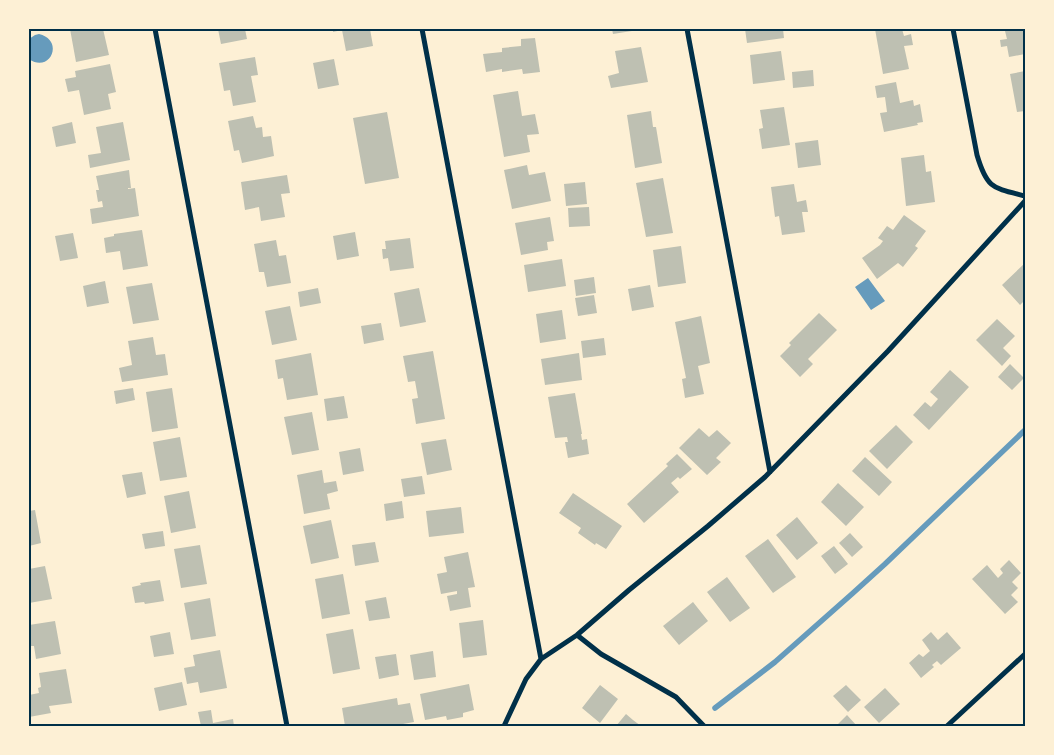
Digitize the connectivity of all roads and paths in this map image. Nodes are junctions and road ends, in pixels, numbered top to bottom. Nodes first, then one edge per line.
1 (155, 29) edge
2 (422, 29) edge
3 (687, 29) edge
4 (953, 29) edge
5 (1025, 196) edge
6 (1025, 201) edge
7 (770, 472) junction
8 (577, 635) junction
9 (1025, 654) edge
10 (541, 659) junction
11 (287, 726) edge
12 (504, 726) edge
13 (704, 726) edge
14 (947, 726) edge

1 - 11 street
2 - 10 street
3 - 7 street
4 - 5 street
6 - 7 street
7 - 8 street
8 - 10 street
8 - 13 street
9 - 14 street
10 - 12 street

